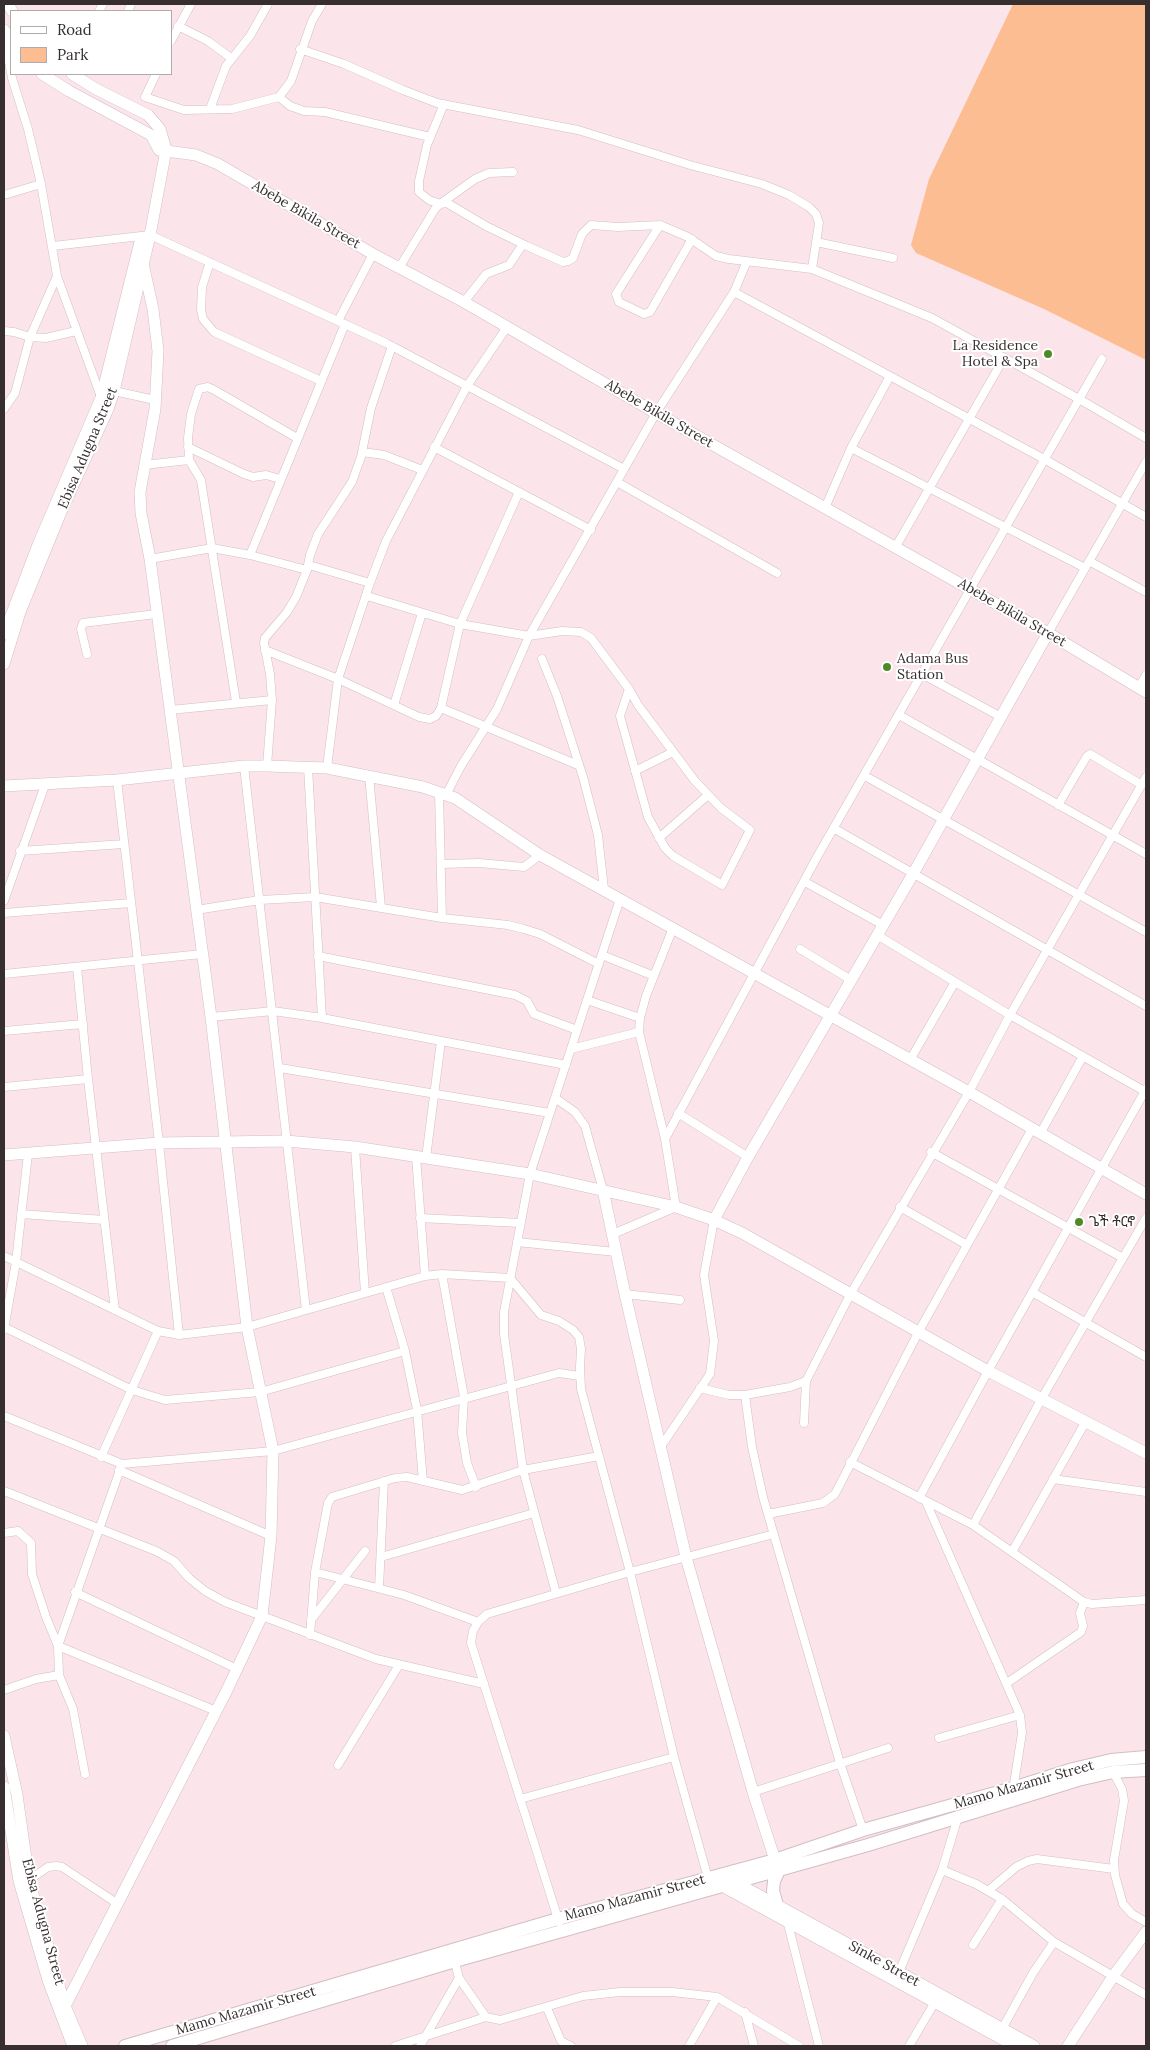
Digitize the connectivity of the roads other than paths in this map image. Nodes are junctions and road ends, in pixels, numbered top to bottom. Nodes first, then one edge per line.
1 (191, 4) edge
2 (268, 4) edge
3 (322, 4) edge
4 (178, 26) junction
5 (4, 32) edge
6 (172, 39) edge
7 (300, 49) junction
8 (231, 58) junction
9 (10, 66) edge
10 (11, 75) edge
11 (44, 75) edge
12 (74, 75) edge
13 (156, 75) edge
14 (278, 97) junction
15 (444, 104) junction
16 (210, 109) junction
17 (430, 137) junction
18 (162, 150) junction
19 (513, 172) dead end
20 (41, 184) junction
21 (4, 195) edge
22 (440, 204) junction
23 (660, 225) junction
24 (146, 235) junction
25 (692, 240) junction
26 (816, 242) junction
27 (523, 244) junction
28 (53, 246) junction
29 (373, 254) junction
30 (893, 258) dead end
31 (747, 261) junction
32 (210, 262) junction
33 (143, 264) junction
34 (399, 268) junction
35 (812, 269) junction
36 (57, 276) junction
37 (734, 292) junction
38 (464, 302) junction
39 (341, 323) junction
40 (507, 327) junction
41 (4, 331) edge
42 (76, 331) junction
43 (30, 337) junction
44 (392, 346) junction
45 (1004, 358) junction
46 (1102, 359) dead end
47 (890, 376) junction
48 (321, 381) junction
49 (467, 386) junction
50 (114, 391) junction
51 (101, 398) junction
52 (1079, 399) junction
53 (155, 400) junction
54 (4, 409) edge
55 (108, 409) junction
56 (656, 413) junction
57 (970, 419) junction
58 (297, 438) junction
59 (1146, 438) edge
60 (188, 447) junction
61 (434, 447) junction
62 (851, 448) junction
63 (362, 452) junction
64 (1044, 459) junction
65 (189, 460) junction
66 (1146, 462) edge
67 (144, 465) junction
68 (624, 469) junction
69 (422, 470) junction
70 (280, 479) junction
71 (617, 482) junction
72 (930, 488) junction
73 (519, 492) junction
74 (1122, 504) junction
75 (825, 508) junction
76 (1146, 517) edge
77 (1006, 527) junction
78 (591, 530) junction
79 (212, 548) junction
80 (896, 548) junction
81 (250, 555) junction
82 (150, 559) junction
83 (1087, 565) junction
84 (308, 567) junction
85 (777, 572) dead end
86 (370, 583) junction
87 (970, 589) junction
88 (1146, 592) edge
89 (367, 596) junction
90 (422, 613) junction
91 (156, 614) junction
92 (460, 624) junction
93 (1048, 633) junction
94 (4, 634) edge
95 (529, 636) junction
96 (265, 650) junction
97 (86, 654) dead end
98 (542, 660) dead end
99 (4, 664) edge
100 (922, 674) junction
101 (1146, 675) edge
102 (338, 680) junction
103 (629, 689) junction
104 (1143, 689) edge
105 (272, 700) junction
106 (236, 702) junction
107 (394, 705) junction
108 (441, 708) junction
109 (170, 710) junction
110 (899, 714) junction
111 (1001, 717) junction
112 (487, 726) junction
113 (673, 752) junction
114 (977, 759) junction
115 (578, 765) junction
116 (244, 766) junction
117 (267, 766) junction
118 (308, 767) junction
119 (327, 768) junction
120 (635, 771) junction
121 (178, 774) junction
122 (369, 775) junction
123 (865, 776) junction
124 (1146, 777) edge
125 (117, 780) junction
126 (45, 785) junction
127 (1142, 785) junction
128 (4, 786) edge
129 (443, 794) junction
130 (708, 795) junction
131 (1058, 804) junction
132 (943, 819) junction
133 (834, 829) junction
134 (1112, 835) junction
135 (659, 838) junction
136 (124, 844) junction
137 (20, 851) junction
138 (540, 854) junction
139 (1146, 854) edge
140 (441, 864) junction
141 (913, 874) junction
142 (805, 882) junction
143 (604, 889) junction
144 (1079, 894) junction
145 (315, 897) junction
146 (620, 899) junction
147 (260, 900) junction
148 (4, 901) edge
149 (131, 903) junction
150 (381, 907) junction
151 (196, 910) junction
152 (4, 913) edge
153 (442, 918) junction
154 (883, 924) junction
155 (673, 928) junction
156 (1146, 932) edge
157 (877, 935) junction
158 (800, 949) dead end
159 (1047, 950) junction
160 (202, 954) junction
161 (318, 956) junction
162 (602, 956) junction
163 (138, 961) junction
164 (599, 964) junction
165 (77, 967) junction
166 (753, 973) junction
167 (4, 974) edge
168 (654, 976) junction
169 (851, 980) junction
170 (954, 982) junction
171 (587, 1000) junction
172 (1146, 1006) edge
173 (273, 1011) junction
174 (1010, 1015) junction
175 (830, 1016) junction
176 (211, 1017) junction
177 (322, 1018) junction
178 (640, 1018) junction
179 (83, 1024) junction
180 (577, 1030) junction
181 (4, 1031) edge
182 (639, 1032) junction
183 (441, 1041) junction
184 (571, 1049) junction
185 (1083, 1056) junction
186 (910, 1060) junction
187 (566, 1065) junction
188 (280, 1068) junction
189 (88, 1079) junction
190 (4, 1087) edge
191 (1146, 1091) edge
192 (968, 1092) junction
193 (434, 1093) junction
194 (555, 1098) junction
195 (550, 1113) junction
196 (678, 1114) junction
197 (1036, 1132) junction
198 (665, 1139) junction
199 (286, 1141) junction
200 (226, 1142) junction
201 (159, 1143) junction
202 (355, 1147) junction
203 (96, 1148) junction
204 (932, 1152) junction
205 (28, 1154) junction
206 (4, 1155) edge
207 (421, 1157) junction
208 (748, 1157) junction
209 (1101, 1168) junction
210 (530, 1174) junction
211 (999, 1189) junction
212 (603, 1190) junction
213 (1146, 1194) edge
214 (676, 1207) junction
215 (900, 1207) junction
216 (21, 1214) junction
217 (420, 1218) junction
218 (1146, 1218) edge
219 (104, 1220) junction
220 (714, 1220) junction
221 (520, 1223) junction
222 (1068, 1227) junction
223 (613, 1234) junction
224 (517, 1242) junction
225 (967, 1246) junction
226 (616, 1252) junction
227 (4, 1256) edge
228 (1123, 1258) junction
229 (16, 1262) junction
230 (442, 1274) junction
231 (425, 1276) junction
232 (510, 1278) junction
233 (386, 1287) junction
234 (1032, 1292) junction
235 (365, 1293) junction
236 (851, 1293) junction
237 (625, 1294) junction
238 (680, 1300) dead end
239 (115, 1310) junction
240 (306, 1310) junction
241 (1086, 1323) junction
242 (247, 1327) junction
243 (4, 1328) edge
244 (158, 1331) junction
245 (919, 1332) junction
246 (179, 1335) junction
247 (405, 1351) junction
248 (1146, 1357) edge
249 (988, 1371) junction
250 (580, 1376) junction
251 (806, 1380) junction
252 (511, 1387) junction
253 (700, 1388) junction
254 (132, 1390) junction
255 (260, 1392) junction
256 (745, 1395) junction
257 (464, 1397) junction
258 (1042, 1398) junction
259 (417, 1410) junction
260 (4, 1416) edge
261 (1086, 1421) junction
262 (804, 1423) dead end
263 (660, 1448) junction
264 (273, 1451) junction
265 (1146, 1452) edge
266 (600, 1456) junction
267 (101, 1457) junction
268 (850, 1462) junction
269 (120, 1467) junction
270 (523, 1470) junction
271 (1053, 1479) junction
272 (384, 1481) junction
273 (423, 1481) junction
274 (476, 1487) junction
275 (4, 1491) edge
276 (1146, 1492) edge
277 (919, 1498) junction
278 (926, 1502) junction
279 (534, 1513) junction
280 (768, 1514) junction
281 (973, 1525) junction
282 (98, 1529) junction
283 (4, 1533) edge
284 (774, 1534) junction
285 (271, 1536) junction
286 (366, 1551) dead end
287 (1012, 1552) junction
288 (686, 1556) junction
289 (381, 1557) junction
290 (315, 1572) junction
291 (630, 1572) junction
292 (343, 1579) junction
293 (379, 1588) junction
294 (75, 1592) junction
295 (556, 1593) junction
296 (1146, 1600) edge
297 (1084, 1602) junction
298 (262, 1616) junction
299 (311, 1620) junction
300 (478, 1622) junction
301 (310, 1635) junction
302 (58, 1646) junction
303 (399, 1665) junction
304 (237, 1669) junction
305 (59, 1675) junction
306 (1007, 1683) junction
307 (484, 1684) junction
308 (4, 1690) edge
309 (216, 1711) junction
310 (1020, 1715) junction
311 (4, 1736) edge
312 (939, 1738) dead end
313 (888, 1748) dead end
314 (674, 1757) junction
315 (1146, 1757) edge
316 (840, 1763) junction
317 (338, 1765) dead end
318 (1146, 1770) edge
319 (1113, 1772) junction
320 (85, 1774) dead end
321 (4, 1787) edge
322 (753, 1792) junction
323 (1014, 1794) junction
324 (520, 1799) junction
325 (958, 1817) junction
326 (863, 1830) junction
327 (777, 1865) junction
328 (1114, 1869) junction
329 (942, 1870) junction
330 (723, 1879) junction
331 (28, 1880) junction
332 (988, 1891) junction
333 (1002, 1900) junction
334 (118, 1904) junction
335 (783, 1912) junction
336 (558, 1919) junction
337 (1146, 1922) edge
338 (562, 1932) junction
339 (1146, 1932) edge
340 (1054, 1942) junction
341 (973, 1945) dead end
342 (453, 1956) junction
343 (899, 1972) junction
344 (1114, 1975) junction
345 (459, 1978) junction
346 (1146, 1996) edge
347 (717, 1997) junction
348 (935, 2002) junction
349 (65, 2006) junction
350 (547, 2008) junction
351 (745, 2012) junction
352 (486, 2017) junction
353 (426, 2035) junction
354 (999, 2038) edge
355 (560, 2044) edge
356 (72, 2046) edge
357 (82, 2046) edge
358 (125, 2046) edge
359 (172, 2046) edge
360 (395, 2046) edge
361 (420, 2046) edge
362 (570, 2046) edge
363 (689, 2046) edge
364 (754, 2046) edge
365 (799, 2046) edge
366 (819, 2046) edge
367 (909, 2046) edge
368 (1015, 2046) edge
369 (1034, 2046) edge
370 (1068, 2046) edge

1 - 4 street
2 - 8 street
3 - 7 street
4 - 6 street
4 - 8 street
5 - 9 street
7 - 14 street
7 - 15 street
8 - 16 street
10 - 20 street
11 - 18 street
12 - 18 street
13 - 16 street
14 - 16 street
14 - 17 street
15 - 17 street
15 - 26 street
17 - 22 street
18 - 24 street, Ebisa Adugna Street
18 - 24 street, Ebisa Adugna Street
18 - 29 street, Abebe Bikila Street
19 - 22 street
20 - 21 street
20 - 28 street
22 - 27 street
22 - 34 street
23 - 25 street
23 - 25 street
23 - 27 street
24 - 28 street
24 - 32 street
24 - 33 street, Ebisa Adugna Street
24 - 51 street, Ebisa Adugna Street
25 - 31 street
26 - 30 street
26 - 35 street
27 - 38 street
28 - 36 street
29 - 34 street, Abebe Bikila Street
29 - 39 street
31 - 35 street
31 - 37 street
32 - 39 street
32 - 48 street
33 - 50 street, Ebisa Adugna Street
33 - 53 street
34 - 38 street, Abebe Bikila Street
35 - 45 street
36 - 42 street
36 - 43 street
37 - 47 street
37 - 56 street
38 - 40 street, Abebe Bikila Street
39 - 44 street
39 - 48 street
40 - 49 street
40 - 56 street, Abebe Bikila Street
41 - 43 street
42 - 43 street
42 - 51 street
43 - 54 street
44 - 49 street
44 - 63 street
45 - 52 street
45 - 57 street
46 - 52 street
47 - 57 street
47 - 62 street
48 - 58 street
49 - 61 street
49 - 68 street
50 - 53 street
50 - 55 street, Ebisa Adugna Street
51 - 55 street
51 - 94 street, Ebisa Adugna Street
52 - 59 street
52 - 64 street
53 - 67 street
55 - 99 street, Ebisa Adugna Street
56 - 68 street
56 - 75 street, Abebe Bikila Street
57 - 64 street
57 - 72 street
58 - 60 street
58 - 70 street
60 - 65 street
60 - 70 street
61 - 69 street
61 - 73 street
62 - 72 street
62 - 75 street
63 - 69 street
63 - 84 street
64 - 74 street
64 - 77 street
65 - 67 street
65 - 79 street
66 - 74 street
67 - 82 street
68 - 71 street
69 - 86 street
70 - 81 street
71 - 78 street
71 - 85 street
72 - 77 street
72 - 80 street
73 - 78 street
73 - 92 street
74 - 76 street
74 - 83 street
75 - 80 street, Abebe Bikila Street
77 - 83 street
77 - 87 street
78 - 95 street
79 - 81 street
79 - 82 street
79 - 106 street
80 - 87 street, Abebe Bikila Street
81 - 84 street
82 - 91 street
83 - 88 street
83 - 93 street
84 - 86 street
84 - 96 street
86 - 89 street
87 - 93 street, Abebe Bikila Street
87 - 100 street
89 - 90 street
89 - 102 street
90 - 92 street
90 - 107 street
91 - 97 street
91 - 109 street
92 - 95 street
92 - 108 street
93 - 104 street, Abebe Bikila Street
93 - 111 street
95 - 103 street
95 - 112 street
96 - 102 street
96 - 105 street
98 - 115 street
100 - 110 street
100 - 111 street
101 - 104 street
102 - 107 street
102 - 119 street
103 - 113 street
103 - 120 street
105 - 106 street
105 - 117 street
106 - 109 street
107 - 108 street
108 - 112 street
109 - 121 street
110 - 114 street
110 - 123 street
111 - 114 street
112 - 115 street
112 - 129 street
113 - 120 street
113 - 130 street
114 - 131 street
114 - 132 street
115 - 143 street
116 - 117 street
116 - 121 street
116 - 147 street
117 - 118 street
118 - 119 street
118 - 145 street
119 - 122 street
120 - 135 street
121 - 125 street
121 - 151 street
122 - 129 street
122 - 150 street
123 - 132 street
123 - 133 street
124 - 127 street
125 - 126 street
125 - 136 street
126 - 128 street
126 - 137 street
127 - 131 street
127 - 134 street
129 - 138 street
129 - 140 street
130 - 135 street
130 - 135 street
131 - 134 street
132 - 141 street
132 - 144 street
133 - 141 street
133 - 142 street
134 - 139 street
134 - 144 street
136 - 137 street
136 - 149 street
137 - 148 street
138 - 140 street
138 - 143 street
140 - 153 street
141 - 154 street
141 - 159 street
142 - 154 street
142 - 166 street
143 - 146 street
144 - 156 street
144 - 159 street
145 - 147 street
145 - 150 street
145 - 161 street
146 - 155 street
146 - 162 street
147 - 151 street
147 - 173 street
149 - 152 street
149 - 163 street
150 - 153 street
151 - 160 street
153 - 164 street
154 - 157 street
155 - 166 street
155 - 168 street
157 - 169 street
157 - 170 street
158 - 169 street
159 - 172 street
159 - 174 street
160 - 163 street
160 - 176 street
161 - 177 street
161 - 180 street
162 - 164 street
162 - 168 street
163 - 165 street
163 - 201 street
164 - 171 street
165 - 167 street
165 - 179 street
166 - 175 street
166 - 196 street
168 - 178 street
169 - 175 street
170 - 174 street
170 - 186 street
171 - 178 street
171 - 180 street
173 - 176 street
173 - 177 street
173 - 188 street
174 - 185 street
174 - 192 street
175 - 186 street
175 - 208 street
176 - 200 street
177 - 183 street
178 - 182 street
179 - 181 street
179 - 189 street
180 - 184 street
182 - 184 street
182 - 198 street
183 - 187 street
183 - 193 street
184 - 187 street
185 - 191 street
185 - 197 street
186 - 192 street
187 - 194 street
188 - 193 street
188 - 199 street
189 - 190 street
189 - 203 street
191 - 209 street
192 - 197 street
192 - 204 street
193 - 195 street
193 - 207 street
194 - 195 street
194 - 212 street
195 - 210 street
196 - 198 street
196 - 208 street
197 - 209 street
197 - 211 street
198 - 214 street
199 - 200 street
199 - 202 street
199 - 240 street
200 - 201 street
200 - 242 street
201 - 203 street
201 - 246 street
202 - 207 street
202 - 235 street
203 - 205 street
203 - 219 street
204 - 211 street
204 - 215 street
205 - 206 street
205 - 216 street
207 - 210 street
207 - 217 street
208 - 220 street
209 - 213 street
209 - 222 street
210 - 212 street
210 - 221 street
211 - 222 street
211 - 225 street
212 - 214 street
212 - 223 street
214 - 220 street
214 - 223 street
215 - 225 street
215 - 236 street
216 - 219 street
216 - 229 street
217 - 221 street
217 - 231 street
218 - 228 street
219 - 239 street
220 - 236 street
220 - 253 street
221 - 224 street
222 - 228 street
222 - 234 street
223 - 226 street
224 - 226 street
224 - 232 street
225 - 245 street
226 - 237 street
227 - 229 street
228 - 241 street
229 - 239 street
229 - 243 street
230 - 231 street
230 - 232 street
230 - 257 street
231 - 233 street
232 - 250 street
232 - 252 street
233 - 235 street
233 - 247 street
234 - 241 street
234 - 249 street
235 - 240 street
236 - 245 street
236 - 251 street
237 - 238 street
237 - 263 street
239 - 244 street
240 - 242 street
241 - 248 street
241 - 258 street
242 - 246 street
242 - 255 street
243 - 254 street
244 - 246 street
244 - 254 street
245 - 249 street
245 - 268 street
247 - 255 street
247 - 259 street
249 - 258 street
249 - 277 street
250 - 252 street
250 - 266 street
251 - 256 street
251 - 262 street
252 - 257 street
252 - 270 street
253 - 256 street
253 - 263 street
254 - 255 street
254 - 267 street
255 - 264 street
256 - 280 street
257 - 259 street
257 - 274 street
258 - 261 street
258 - 281 street
259 - 264 street
259 - 273 street
260 - 267 street
261 - 265 street
261 - 271 street
263 - 288 street
264 - 269 street
264 - 285 street
266 - 270 street
266 - 291 street
267 - 269 street
268 - 277 street
268 - 280 street
269 - 282 street
269 - 285 street
270 - 274 street
270 - 279 street
271 - 276 street
271 - 287 street
272 - 273 street
272 - 289 street
272 - 290 street
273 - 274 street
275 - 282 street
277 - 278 street
278 - 281 street
278 - 306 street
279 - 289 street
279 - 295 street
280 - 284 street
281 - 287 street
282 - 294 street
282 - 298 street
283 - 302 street
284 - 288 street
284 - 316 street
285 - 298 street
286 - 292 street
287 - 297 street
288 - 291 street
288 - 322 street
289 - 293 street
290 - 292 street
290 - 299 street
291 - 295 street
291 - 314 street
292 - 293 street
292 - 299 street
293 - 300 street
294 - 302 street
294 - 304 street
295 - 300 street
296 - 297 street
297 - 306 street
298 - 301 street
298 - 304 street
299 - 301 street
300 - 307 street
301 - 303 street
302 - 305 street
302 - 309 street
303 - 307 street
303 - 317 street
304 - 309 street
305 - 308 street
305 - 320 street
306 - 310 street
307 - 324 street
309 - 334 street
310 - 312 street
310 - 323 street
311 - 331 street, Ebisa Adugna Street
313 - 316 street
314 - 324 street
314 - 330 street
315 - 323 main road, Mamo Mazamir Street
316 - 322 street
316 - 326 street
318 - 319 main road, Mamo Mazamir Street
319 - 323 main road, Mamo Mazamir Street
319 - 328 street
321 - 356 street, Ebisa Adugna Street
322 - 327 street
323 - 325 main road, Mamo Mazamir Street
323 - 326 main road, Mamo Mazamir Street
324 - 336 street
325 - 327 main road, Mamo Mazamir Street
325 - 329 street
326 - 327 main road, Mamo Mazamir Street
327 - 330 main road, Mamo Mazamir Street
327 - 335 main road
328 - 332 street
328 - 337 street
329 - 332 street
329 - 343 street
330 - 335 street, Sinke Street
330 - 335 street, Sinke Street
330 - 336 main road, Mamo Mazamir Street
330 - 338 main road, Mamo Mazamir Street
331 - 334 street
331 - 349 street, Ebisa Adugna Street
332 - 333 street
333 - 340 street
333 - 341 street
334 - 349 street
335 - 343 street, Sinke Street
335 - 348 street, Sinke Street
335 - 366 street
336 - 338 street
336 - 342 main road, Mamo Mazamir Street
338 - 342 main road, Mamo Mazamir Street
339 - 344 street
340 - 344 street
340 - 354 street
342 - 345 street
342 - 358 main road, Mamo Mazamir Street
342 - 359 main road, Mamo Mazamir Street
343 - 354 street, Sinke Street
344 - 346 street
344 - 370 street
345 - 352 street
345 - 353 street
347 - 350 street
347 - 351 street
347 - 363 street
348 - 354 street, Sinke Street
348 - 367 street
349 - 357 street, Ebisa Adugna Street
350 - 352 street
350 - 355 street
351 - 364 street
351 - 365 street
352 - 353 street
353 - 360 street
353 - 361 street
354 - 368 street, Sinke Street
354 - 369 street, Sinke Street
355 - 362 street

